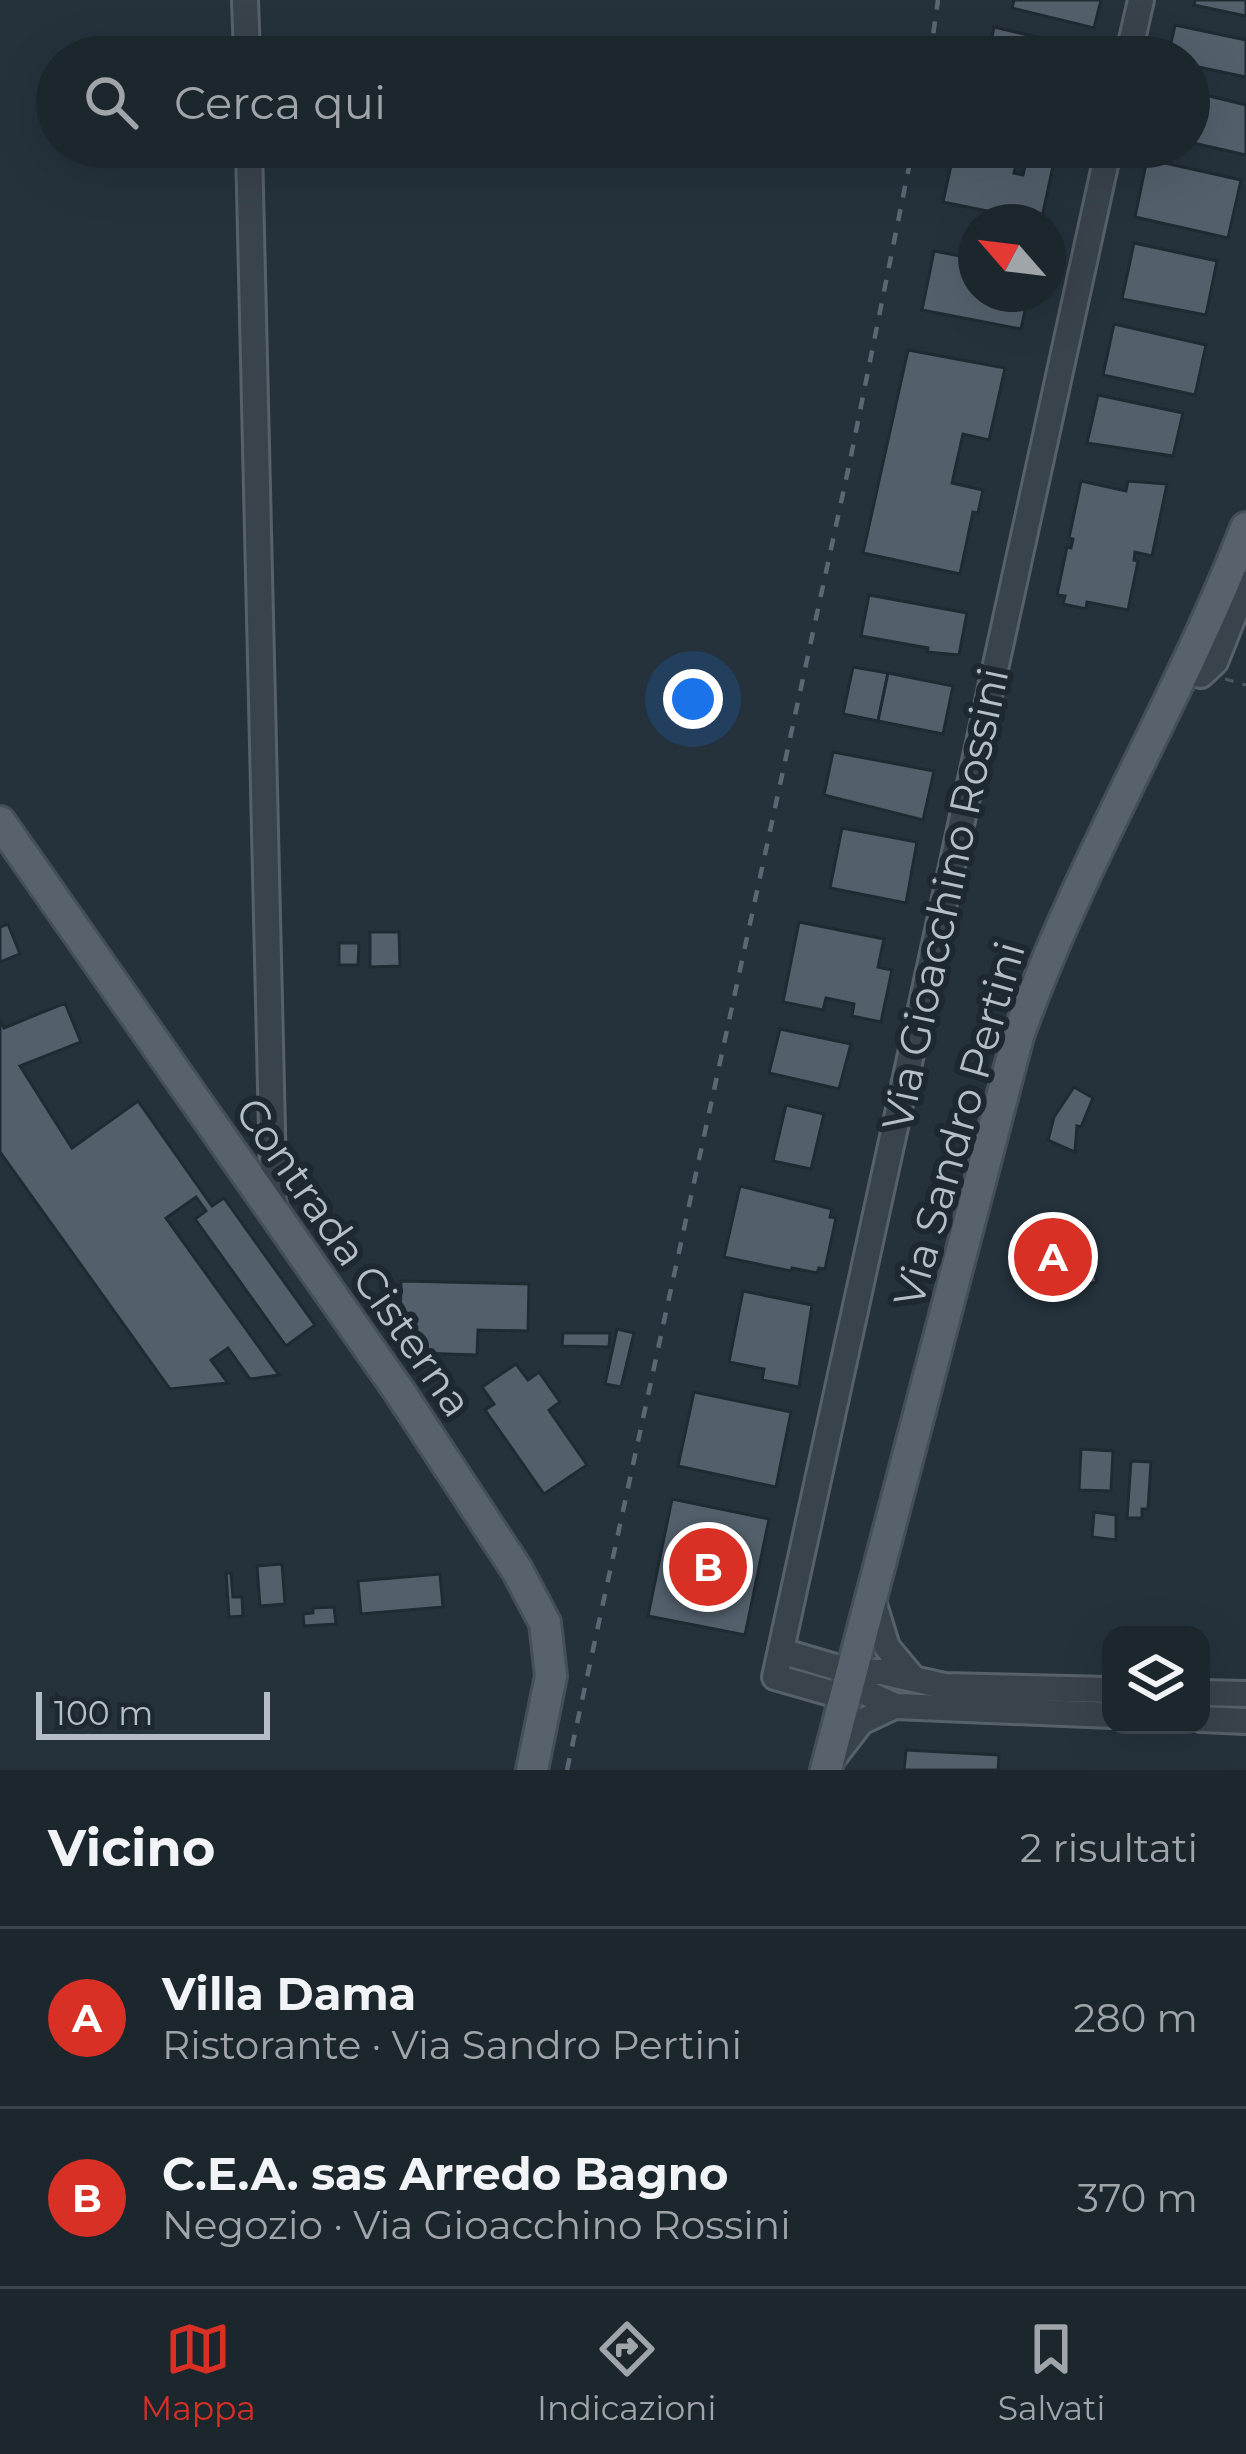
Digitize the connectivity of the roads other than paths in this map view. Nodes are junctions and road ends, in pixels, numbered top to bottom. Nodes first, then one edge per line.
1 (245, 0) edge
2 (1141, 0) edge
3 (246, 36) edge
4 (1133, 36) edge
5 (249, 168) edge
6 (1104, 168) edge
7 (1246, 528) edge
8 (1246, 584) edge
9 (1186, 671) junction
10 (0, 823) edge
11 (274, 1219) junction
12 (872, 1598) junction
13 (781, 1651) junction
14 (912, 1677) junction
15 (849, 1685) junction
16 (1102, 1690) edge
17 (1210, 1693) edge
18 (1246, 1694) edge
19 (895, 1706) junction
20 (1102, 1715) edge
21 (1210, 1719) edge
22 (1246, 1721) edge
23 (827, 1768) edge
24 (532, 1770) edge

1 - 3 street
2 - 4 street
5 - 11 street
6 - 13 street, Via Gioacchino Rossini
7 - 9 main road, Via Sandro Pertini
8 - 9 street
9 - 12 main road, Via Sandro Pertini
10 - 11 main road, Contrada Cisterna
11 - 24 main road, Contrada Cisterna
12 - 14 street
12 - 15 main road, Via Sandro Pertini
13 - 15 street
13 - 15 street, Via Gioacchino Rossini
14 - 15 street
14 - 16 street
15 - 19 street
15 - 23 main road, Via Sandro Pertini
17 - 18 street
19 - 20 street
19 - 23 street
21 - 22 street

